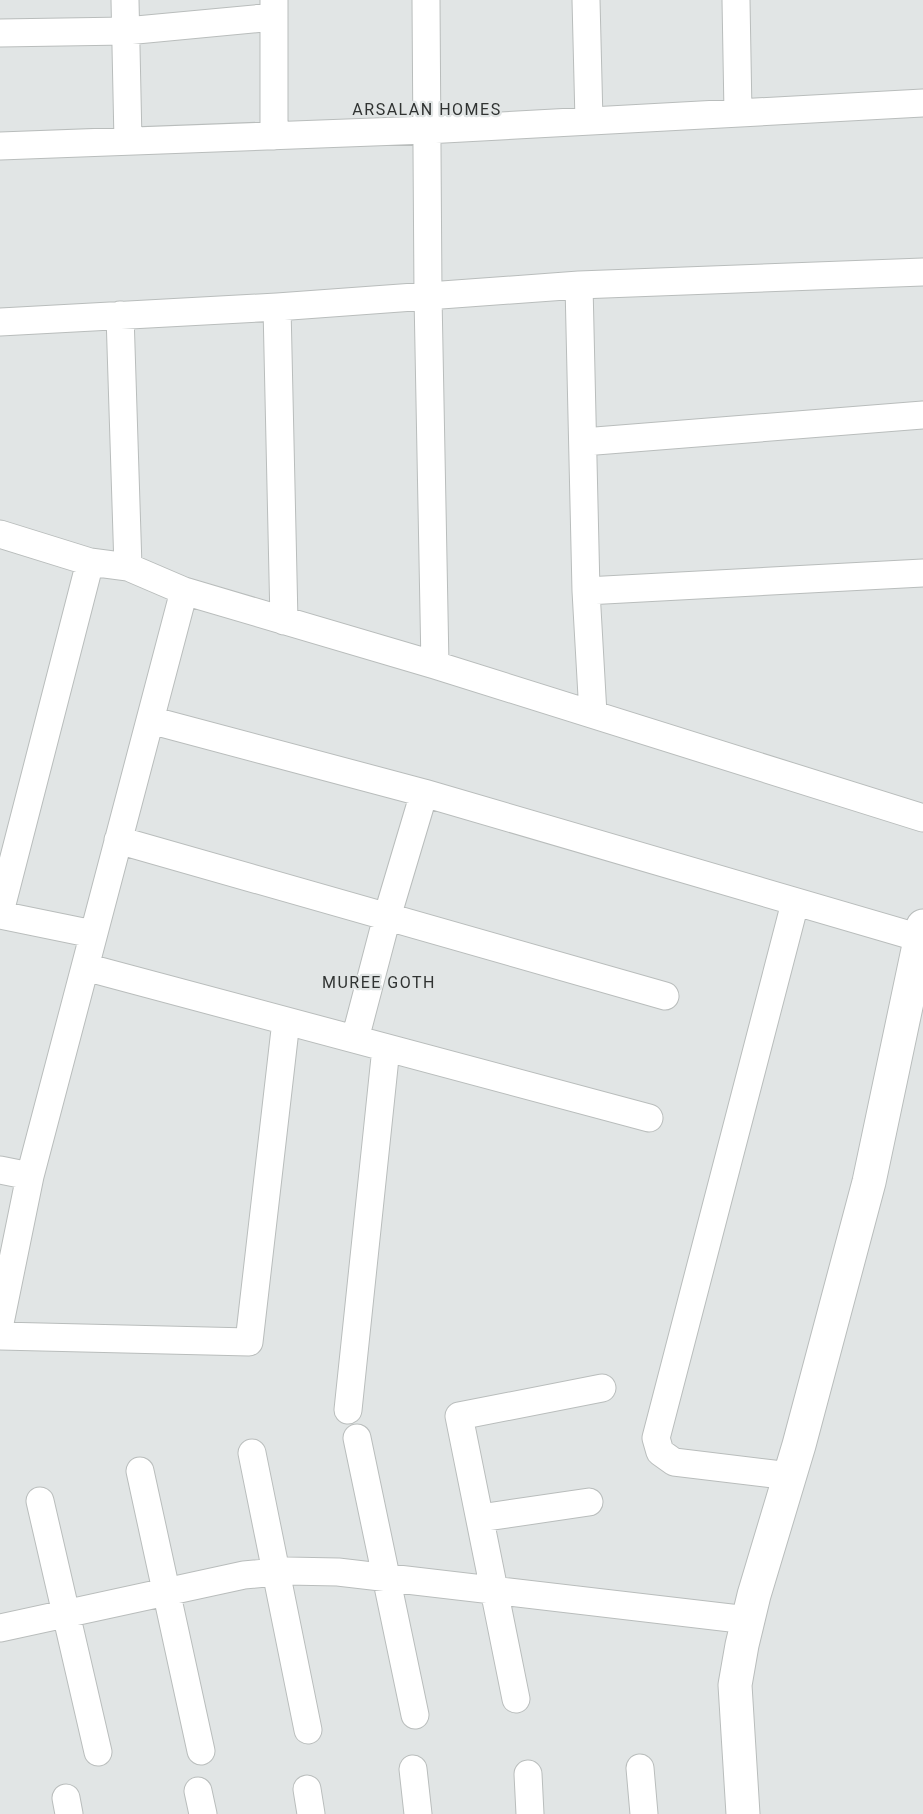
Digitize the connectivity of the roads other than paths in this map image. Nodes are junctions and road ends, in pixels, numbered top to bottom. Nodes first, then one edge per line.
1 (125, 0) edge
2 (426, 0) edge
3 (586, 0) edge
4 (736, 0) edge
5 (274, 8) edge
6 (126, 31) junction
7 (0, 33) edge
8 (923, 102) edge
9 (738, 113) junction
10 (589, 121) junction
11 (426, 130) junction
12 (274, 135) junction
13 (128, 141) junction
14 (0, 146) edge
15 (923, 272) edge
16 (579, 285) junction
17 (428, 296) junction
18 (277, 307) junction
19 (120, 315) junction
20 (0, 322) edge
21 (923, 415) edge
22 (582, 442) junction
23 (0, 534) edge
24 (90, 562) junction
25 (128, 567) junction
26 (923, 573) edge
27 (184, 591) junction
28 (586, 591) junction
29 (284, 621) junction
30 (435, 665) junction
31 (592, 714) junction
32 (150, 720) junction
33 (424, 794) junction
34 (923, 818) edge
35 (118, 840) junction
36 (795, 903) junction
37 (0, 914) edge
38 (387, 917) junction
39 (922, 932) edge
40 (93, 934) junction
41 (85, 967) junction
42 (665, 996) dead end
43 (286, 1021) junction
44 (355, 1039) junction
45 (386, 1048) junction
46 (649, 1118) dead end
47 (0, 1170) edge
48 (30, 1176) junction
49 (0, 1323) edge
50 (0, 1336) edge
51 (602, 1388) dead end
52 (348, 1410) dead end
53 (357, 1438) dead end
54 (252, 1453) dead end
55 (141, 1471) dead end
56 (790, 1476) junction
57 (40, 1501) dead end
58 (589, 1502) dead end
59 (480, 1518) junction
60 (276, 1572) junction
61 (386, 1578) junction
62 (494, 1590) junction
63 (167, 1592) junction
64 (65, 1614) junction
65 (748, 1620) junction
66 (0, 1628) edge
67 (516, 1699) dead end
68 (415, 1715) dead end
69 (308, 1730) dead end
70 (201, 1750) dead end
71 (98, 1752) dead end
72 (412, 1768) dead end
73 (640, 1768) dead end
74 (528, 1774) dead end
75 (418, 1814) edge
76 (530, 1814) edge
77 (644, 1814) edge
78 (743, 1814) edge

1 - 6 street
2 - 11 street
3 - 10 street
4 - 9 street
5 - 6 street
5 - 12 street
6 - 7 street
6 - 13 street
8 - 9 street
9 - 10 street
10 - 11 street
11 - 12 street
11 - 17 street
12 - 13 street
13 - 14 street
15 - 16 street
16 - 17 street
16 - 22 street
17 - 18 street
17 - 30 street
18 - 19 street
18 - 29 street
19 - 20 street
19 - 25 street
21 - 22 street
22 - 28 street
23 - 24 street
24 - 25 street
24 - 37 street
25 - 27 street
26 - 28 street
27 - 29 street
27 - 32 street
28 - 31 street
29 - 30 street
30 - 31 street
31 - 34 street
32 - 33 street
32 - 35 street
33 - 36 street
33 - 38 street
35 - 38 street
35 - 40 street
36 - 39 street
36 - 56 street
37 - 40 street
38 - 42 street
38 - 44 street
39 - 56 street
40 - 41 street
41 - 43 street
41 - 48 street
43 - 44 street
43 - 50 street
44 - 45 street
45 - 46 street
45 - 52 street
47 - 48 street
48 - 49 street
51 - 59 street
53 - 61 street
54 - 60 street
55 - 63 street
56 - 65 street
57 - 64 street
58 - 59 street
59 - 62 street
60 - 61 street
60 - 63 street
60 - 69 street
61 - 62 street
61 - 68 street
62 - 65 street
62 - 67 street
63 - 64 street
63 - 70 street
64 - 66 street
64 - 71 street
65 - 78 street
72 - 75 street
73 - 77 street
74 - 76 street

